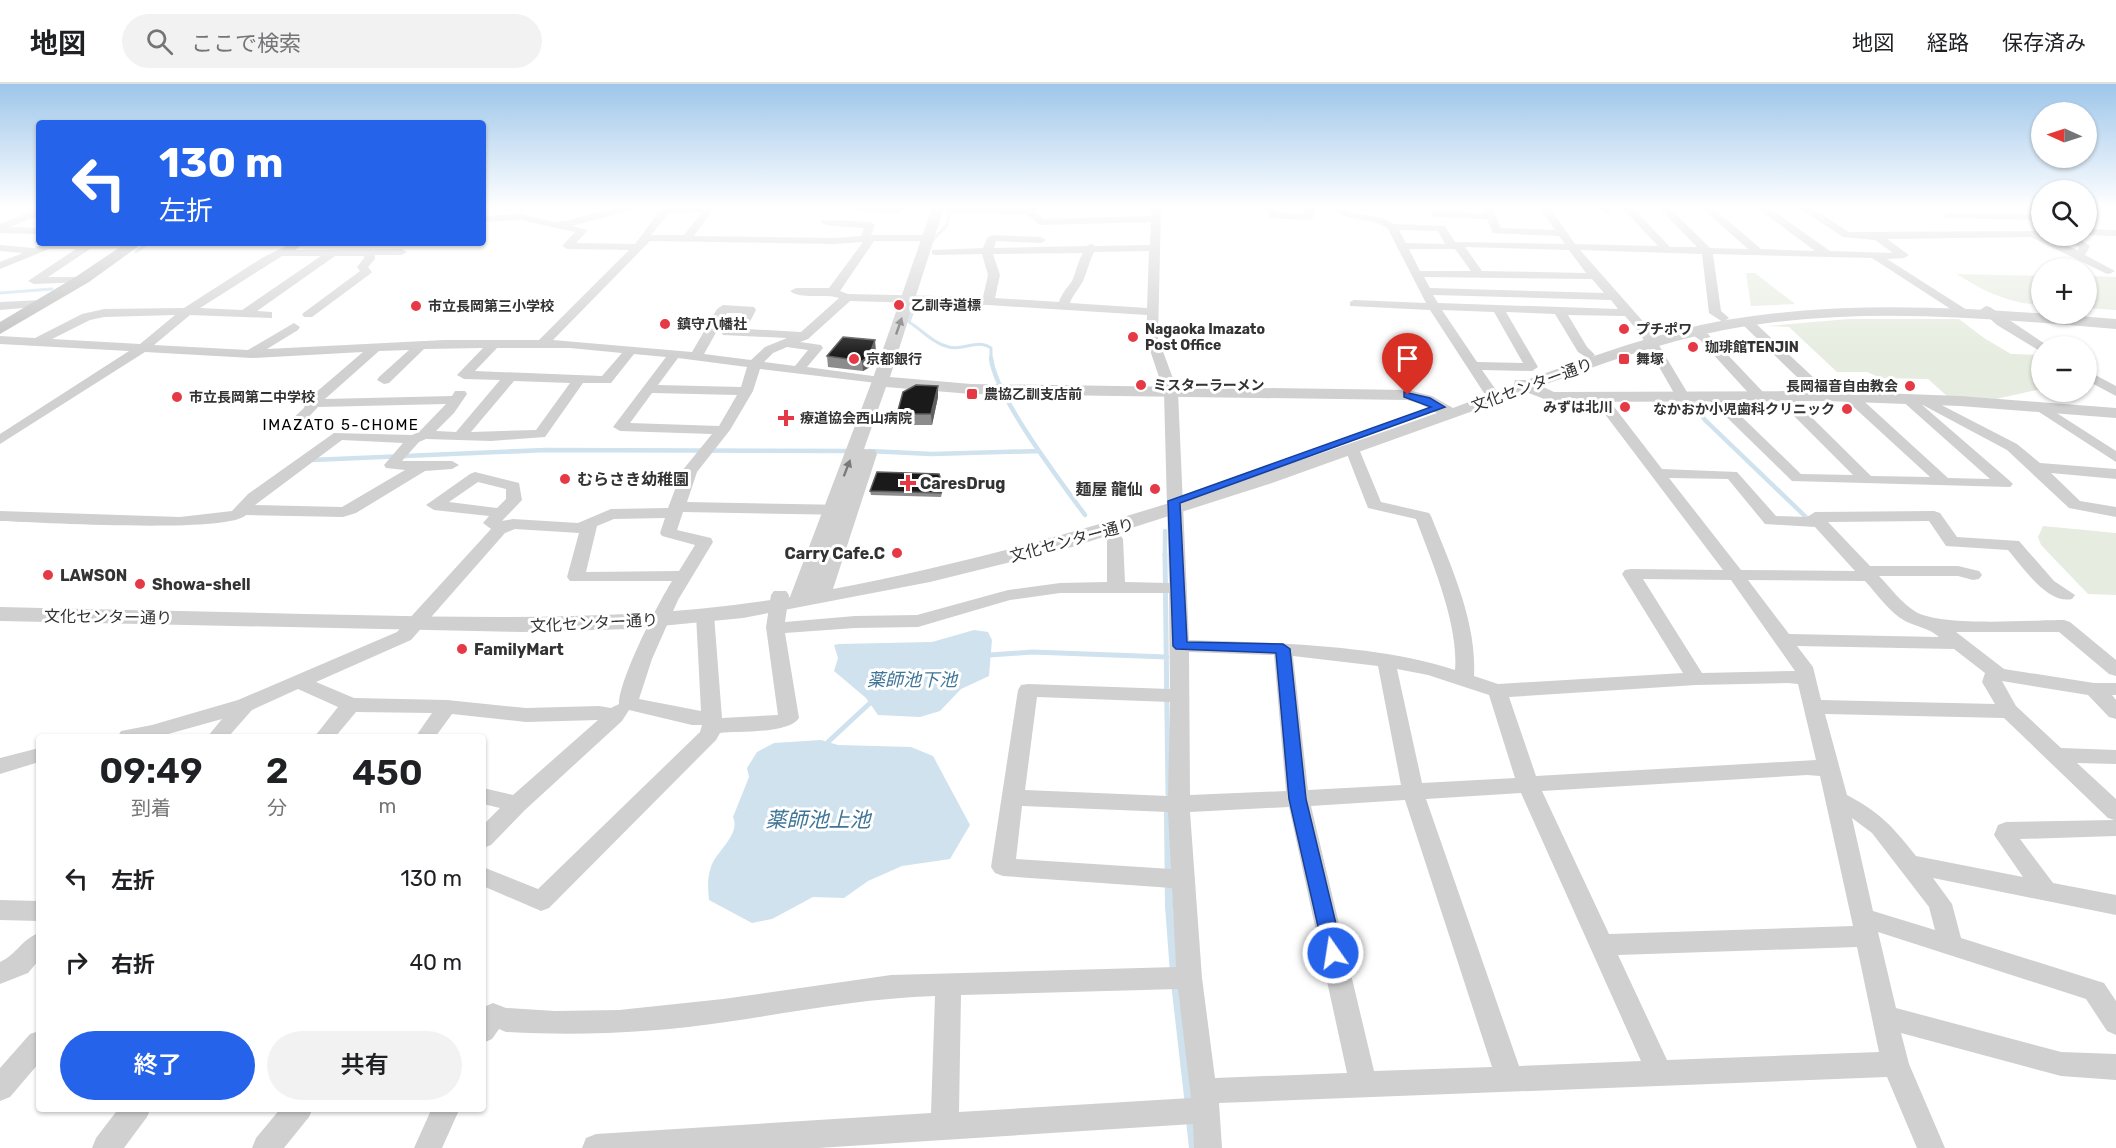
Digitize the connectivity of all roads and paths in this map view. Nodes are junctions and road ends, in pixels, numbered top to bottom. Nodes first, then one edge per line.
1 (19, 258) edge
2 (70, 258) edge
3 (115, 258) edge
4 (273, 258) edge
5 (325, 258) edge
6 (370, 258) edge
7 (397, 258) edge
8 (628, 258) edge
9 (856, 258) edge
10 (924, 258) edge
11 (933, 258) edge
12 (989, 258) edge
13 (1085, 258) edge
14 (1155, 258) edge
15 (1409, 258) edge
16 (1465, 258) edge
17 (1521, 258) edge
18 (1579, 258) edge
19 (1708, 258) edge
20 (1877, 258) edge
21 (2082, 258) edge
22 (390, 265) dead end
23 (0, 266) edge
24 (2109, 272) dead end
25 (1418, 274) junction
26 (1478, 274) junction
27 (1533, 275) junction
28 (1595, 276) junction
29 (83, 279) junction
30 (796, 291) dead end
31 (1427, 291) junction
32 (831, 292) junction
33 (847, 297) junction
34 (1616, 297) junction
35 (914, 300) junction
36 (988, 301) junction
37 (42, 304) junction
38 (1354, 304) dead end
39 (1434, 305) junction
40 (0, 306) edge
41 (1063, 306) junction
42 (1497, 308) junction
43 (1558, 310) junction
44 (1960, 310) junction
45 (187, 311) junction
46 (1152, 312) junction
47 (1989, 312) junction
48 (1631, 313) junction
49 (246, 314) junction
50 (308, 314) dead end
51 (268, 315) dead end
52 (1723, 318) junction
53 (2116, 319) edge
54 (1747, 322) junction
55 (2116, 324) edge
56 (294, 327) dead end
57 (0, 329) edge
58 (710, 332) junction
59 (738, 332) junction
60 (1693, 332) junction
61 (804, 336) junction
62 (1649, 339) junction
63 (0, 340) edge
64 (2031, 340) edge
65 (38, 342) junction
66 (495, 343) junction
67 (543, 343) junction
68 (789, 344) junction
69 (420, 346) junction
70 (144, 347) junction
71 (375, 348) junction
72 (631, 350) junction
73 (252, 354) junction
74 (675, 354) junction
75 (1589, 355) junction
76 (696, 356) junction
77 (754, 364) junction
78 (1474, 366) junction
79 (798, 370) junction
80 (1536, 370) junction
81 (473, 376) junction
82 (510, 377) junction
83 (579, 379) junction
84 (384, 380) dead end
85 (2097, 381) edge
86 (886, 382) junction
87 (1522, 384) junction
88 (649, 389) junction
89 (1489, 390) junction
90 (746, 391) junction
91 (1171, 392) junction
92 (2116, 392) edge
93 (1758, 395) junction
94 (1781, 395) junction
95 (1712, 396) junction
96 (1825, 396) junction
97 (1683, 397) junction
98 (1851, 397) junction
99 (1600, 399) junction
100 (1914, 399) junction
101 (456, 400) junction
102 (312, 403) junction
103 (2041, 407) junction
104 (1445, 411) junction
105 (2116, 413) edge
106 (297, 421) dead end
107 (723, 430) junction
108 (460, 436) junction
109 (419, 437) junction
110 (0, 440) edge
111 (1352, 448) junction
112 (2116, 458) edge
113 (452, 465) dead end
114 (421, 467) junction
115 (2036, 467) junction
116 (1656, 473) junction
117 (2116, 474) edge
118 (1866, 479) junction
119 (1944, 482) junction
120 (1174, 506) junction
121 (242, 510) junction
122 (674, 510) junction
123 (840, 510) junction
124 (2116, 512) edge
125 (4, 519) edge
126 (1819, 522) junction
127 (590, 523) junction
128 (1109, 530) junction
129 (1736, 574) junction
130 (1867, 574) junction
131 (1973, 575) dead end
132 (683, 576) junction
133 (1116, 587) junction
134 (1169, 588) junction
135 (2066, 595) dead end
136 (799, 596) junction
137 (0, 600) edge
138 (0, 614) edge
139 (664, 614) junction
140 (705, 615) junction
141 (423, 617) junction
142 (1937, 626) junction
143 (775, 627) junction
144 (1785, 640) junction
145 (1959, 643) junction
146 (1180, 646) junction
147 (1283, 649) junction
148 (1386, 661) junction
149 (2116, 670) edge
150 (2000, 674) junction
151 (1696, 679) junction
152 (1806, 679) junction
153 (1464, 680) junction
154 (299, 682) junction
155 (2094, 689) junction
156 (2116, 689) edge
157 (1497, 691) junction
158 (1173, 696) junction
159 (245, 705) junction
160 (351, 705) junction
161 (447, 706) junction
162 (1813, 706) junction
163 (621, 710) junction
164 (2009, 711) junction
165 (2116, 712) edge
166 (712, 722) junction
167 (140, 734) edge
168 (220, 734) edge
169 (327, 734) edge
170 (427, 734) edge
171 (2058, 755) junction
172 (36, 756) edge
173 (2116, 757) edge
174 (0, 766) edge
175 (1829, 769) junction
176 (1528, 785) junction
177 (1413, 792) junction
178 (486, 797) edge
179 (1013, 798) junction
180 (1298, 799) junction
181 (1837, 801) junction
182 (517, 804) junction
183 (1172, 804) junction
184 (2116, 812) edge
185 (2116, 828) edge
186 (486, 836) edge
187 (1909, 864) junction
188 (486, 877) edge
189 (1174, 879) junction
190 (2045, 890) junction
191 (2116, 905) edge
192 (0, 910) edge
193 (36, 911) edge
194 (1863, 926) junction
195 (1601, 945) junction
196 (1951, 945) junction
197 (36, 946) edge
198 (0, 973) edge
199 (1178, 978) junction
200 (948, 985) junction
201 (486, 1017) edge
202 (1884, 1017) junction
203 (2116, 1023) edge
204 (36, 1046) edge
205 (1895, 1064) junction
206 (2116, 1067) edge
207 (1660, 1074) junction
208 (1510, 1080) junction
209 (1364, 1086) junction
210 (0, 1088) edge
211 (1197, 1106) junction
212 (134, 1112) edge
213 (296, 1112) edge
214 (444, 1112) edge
215 (945, 1127) junction
216 (106, 1148) edge
217 (266, 1148) edge
218 (428, 1148) edge
219 (596, 1148) edge
220 (1208, 1148) edge
221 (1931, 1148) edge

1 - 23 street
2 - 29 street
3 - 29 main road
4 - 45 street
5 - 49 street
6 - 50 street
7 - 22 street
8 - 67 street
9 - 32 street
10 - 35 street
11 - 35 street
12 - 36 street
13 - 41 street
14 - 46 street
15 - 25 street
16 - 26 street
17 - 27 street
18 - 28 street
19 - 52 street
20 - 44 street
21 - 24 street
25 - 26 street
25 - 31 street
26 - 27 street
27 - 28 street
28 - 34 street
29 - 37 main road
30 - 32 street
31 - 34 street
31 - 39 street
32 - 33 street
33 - 35 street
33 - 61 street
34 - 48 street
35 - 36 street
35 - 86 street
36 - 41 street
37 - 40 street
37 - 57 main road
38 - 39 street
39 - 42 street
39 - 78 street
41 - 46 street
42 - 43 street
42 - 80 street
43 - 48 street
43 - 75 street
44 - 47 street, 文化センター通り
44 - 52 street, 文化センター通り
44 - 54 street, 文化センター通り
45 - 49 street
45 - 65 street
45 - 70 street
46 - 91 street
47 - 53 street, 文化センター通り
47 - 55 street, 文化センター通り
47 - 64 street
48 - 62 street
49 - 51 street
52 - 62 street, 文化センター通り
54 - 60 street, 文化センター通り
54 - 96 street
56 - 73 street
58 - 59 street
58 - 59 street
58 - 76 street
59 - 61 street
60 - 62 street, 文化センター通り
60 - 93 street
61 - 68 street
62 - 75 street, 文化センター通り
62 - 87 street, 文化センター通り
62 - 97 street
63 - 65 street
65 - 70 street
66 - 67 street
66 - 69 street
66 - 81 street
67 - 72 street
68 - 77 street
68 - 79 street
69 - 71 street
69 - 84 street
70 - 73 street
70 - 110 street
71 - 73 street
71 - 102 street
72 - 74 street
72 - 83 street
74 - 76 street
74 - 88 street
75 - 80 street, 文化センター通り
76 - 77 street
77 - 79 street
77 - 90 street
78 - 80 street
78 - 89 street
79 - 86 street
80 - 87 street, 文化センター通り
81 - 82 street
81 - 101 street
82 - 83 street
82 - 108 street
83 - 108 street
85 - 92 street
86 - 91 street
86 - 123 street
87 - 89 street, 文化センター通り
87 - 99 street
87 - 104 street, 文化センター通り
88 - 90 street
88 - 107 street
89 - 104 street, 文化センター通り
90 - 107 street
91 - 104 street
91 - 120 street
93 - 94 street
93 - 95 street
94 - 96 street
94 - 118 street
95 - 97 street
95 - 118 street
96 - 98 street
97 - 99 street
98 - 100 street
98 - 119 street
99 - 116 street
100 - 103 street
100 - 115 street
100 - 119 street
101 - 102 street
101 - 109 street
102 - 106 street
103 - 105 street
103 - 112 street
104 - 111 street, 文化センター通り
104 - 120 street, 文化センター通り
107 - 122 street
108 - 109 street
109 - 114 street
109 - 121 street
111 - 120 street, 文化センター通り
111 - 153 street
113 - 114 street
114 - 121 street
115 - 117 street
115 - 124 street
116 - 126 street
116 - 129 street
118 - 119 street
120 - 128 street, 文化センター通り
120 - 134 street
120 - 136 street, 文化センター通り
121 - 125 street
122 - 123 street
122 - 127 street
122 - 132 street
123 - 136 street
126 - 130 street
126 - 135 street
127 - 132 street
127 - 141 street
128 - 133 street
128 - 136 street, 文化センター通り
129 - 130 street
129 - 144 street
129 - 151 street
130 - 131 street
130 - 142 street
132 - 139 street
133 - 134 street
133 - 143 street
134 - 146 street
136 - 139 street, 文化センター通り
136 - 140 street, 文化センター通り
136 - 143 street
137 - 141 street, 文化センター通り
138 - 141 street, 文化センター通り
139 - 140 street, 文化センター通り
139 - 141 street, 文化センター通り
139 - 163 street
140 - 166 street
141 - 154 street
142 - 145 street
142 - 149 street
143 - 166 street
144 - 145 street
144 - 152 street
145 - 150 street
146 - 147 street
146 - 158 street
147 - 148 street
147 - 180 street
148 - 153 street
148 - 177 street
150 - 155 street
150 - 164 street
151 - 152 street
151 - 157 street
152 - 162 street
153 - 157 street
154 - 159 street
154 - 160 street
155 - 156 street
155 - 165 street
157 - 176 street
158 - 179 street
158 - 183 street
159 - 167 street
159 - 168 street
160 - 161 street
160 - 169 street
161 - 163 street
161 - 170 street
162 - 164 street
162 - 175 street
163 - 166 street
163 - 182 street
164 - 171 street
166 - 188 street
171 - 173 street
171 - 184 street
172 - 174 street
175 - 176 street
175 - 181 street
176 - 177 street
176 - 195 street
177 - 180 street
177 - 208 street
178 - 182 street
179 - 183 street
179 - 189 street
180 - 183 street
180 - 209 street
181 - 187 street
181 - 194 street
182 - 186 street
183 - 189 street
185 - 190 street
187 - 190 street
187 - 196 street
189 - 199 street
190 - 191 street
192 - 193 street
194 - 195 street
194 - 196 street
194 - 202 street
195 - 207 street
196 - 203 street
197 - 198 street
199 - 200 street
199 - 211 street
200 - 201 street
200 - 215 street
202 - 205 street
202 - 206 street
204 - 210 street
205 - 207 street
205 - 221 street
207 - 208 street
208 - 209 street
209 - 211 street
211 - 215 street
211 - 220 street
212 - 216 street
213 - 217 street
214 - 218 street
215 - 219 street

